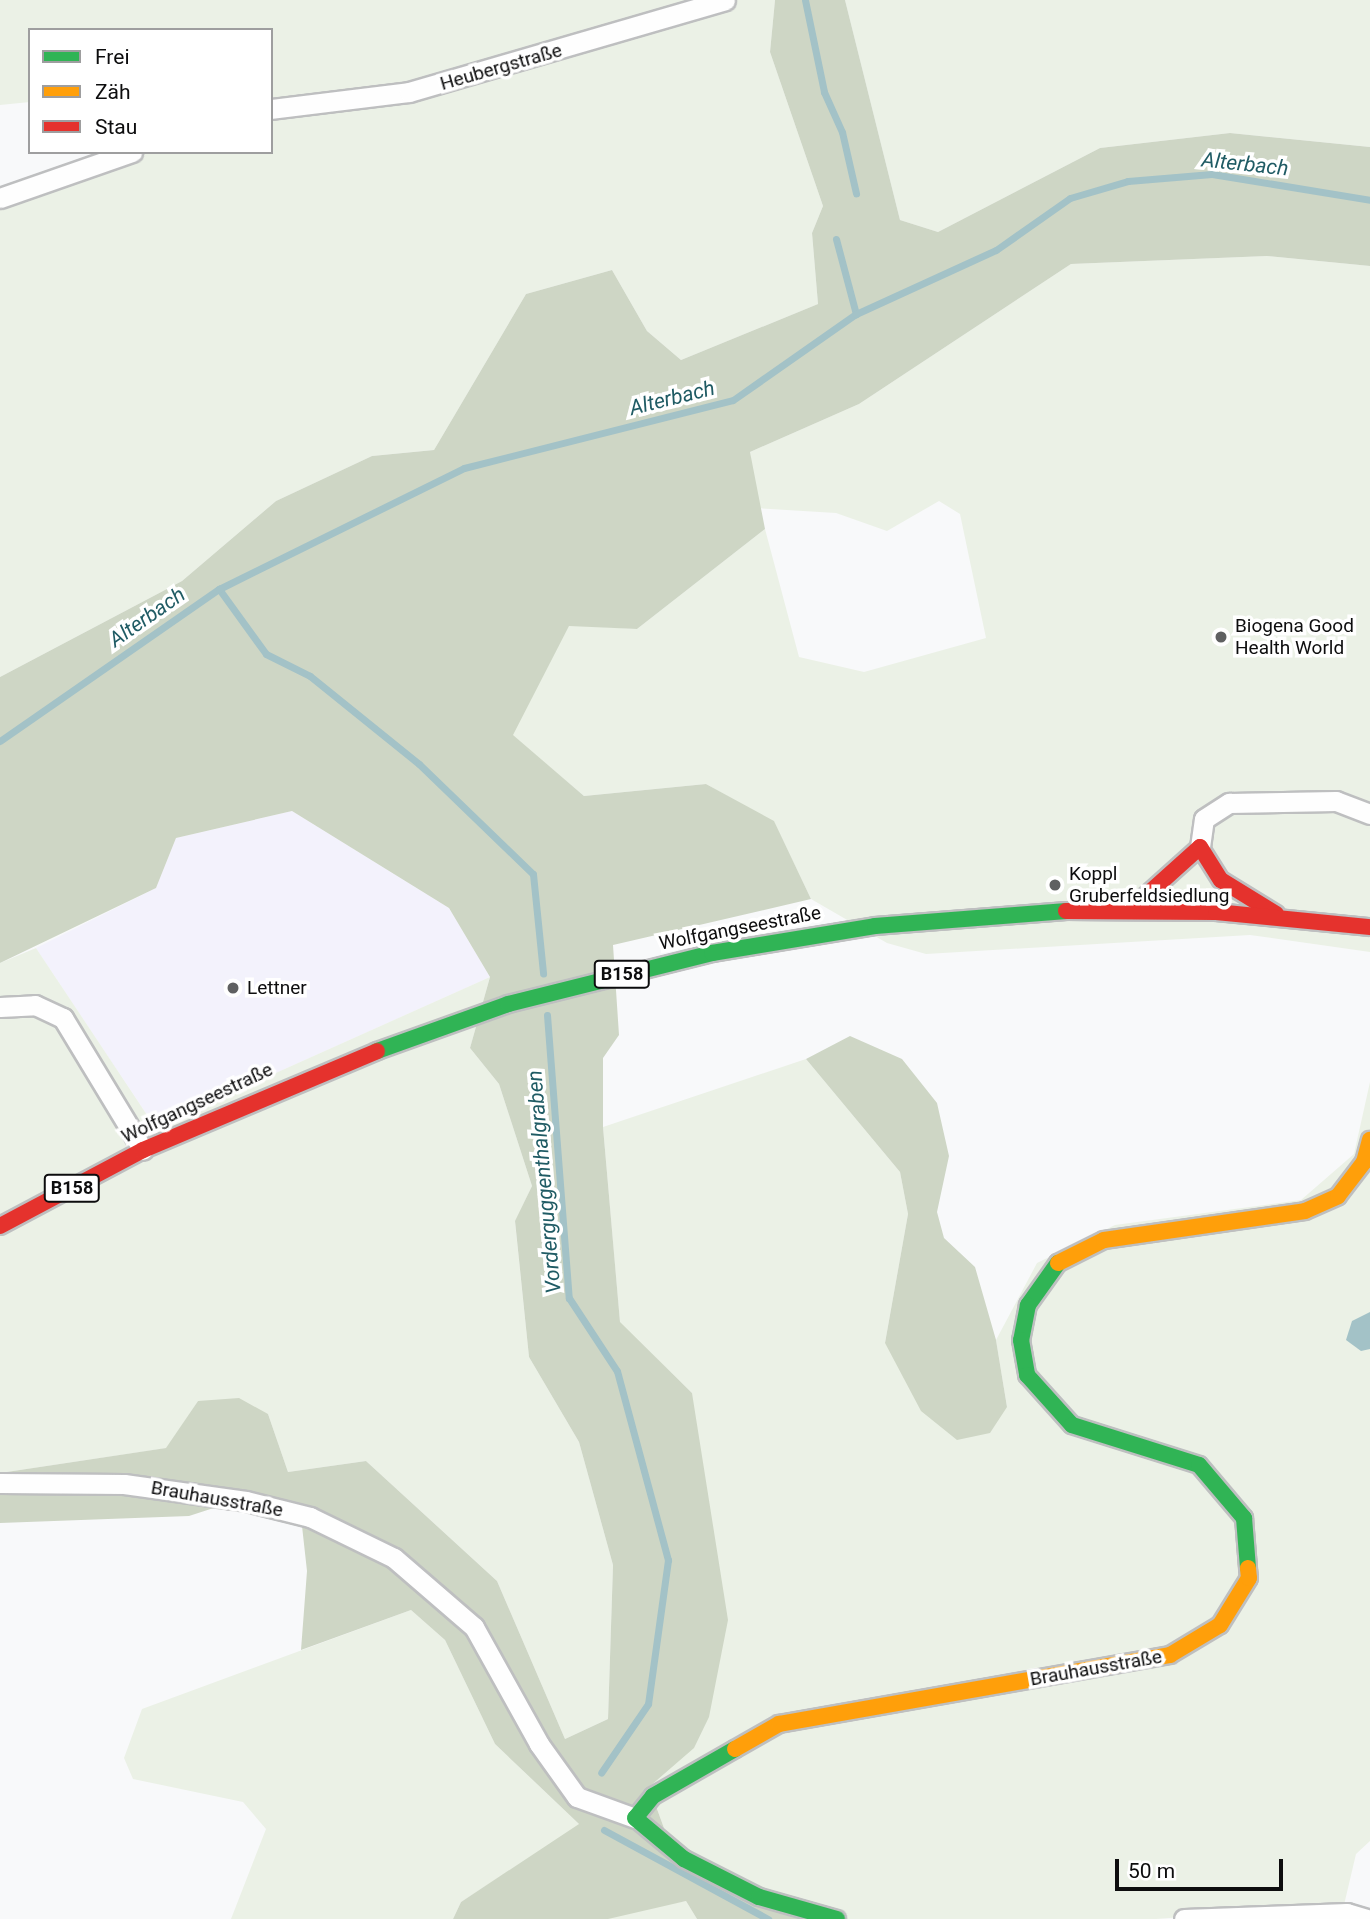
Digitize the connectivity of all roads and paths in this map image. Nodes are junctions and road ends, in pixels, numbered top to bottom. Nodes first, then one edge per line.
1 (725, 0) edge
2 (273, 109) edge
3 (126, 154) edge
4 (0, 198) edge
5 (1370, 814) edge
6 (1200, 847) junction
7 (1130, 910) junction
8 (1280, 916) junction
9 (1370, 927) edge
10 (0, 1007) edge
11 (1370, 1140) edge
12 (143, 1150) junction
13 (0, 1226) edge
14 (0, 1483) edge
15 (635, 1818) junction
16 (837, 1919) edge
17 (1184, 1919) edge
18 (1367, 1919) edge

1 - 2 street, Heubergstraße
3 - 4 street
5 - 6 street
6 - 7 street
6 - 8 street
7 - 8 street, Wolfgangseestraße / B158
7 - 12 street, Wolfgangseestraße / B158
8 - 9 street, Wolfgangseestraße / B158
10 - 12 street
11 - 15 street, Brauhausstraße
12 - 13 street, Wolfgangseestraße / B158
14 - 15 street, Brauhausstraße
15 - 16 street, Brauhausstraße
17 - 18 street

